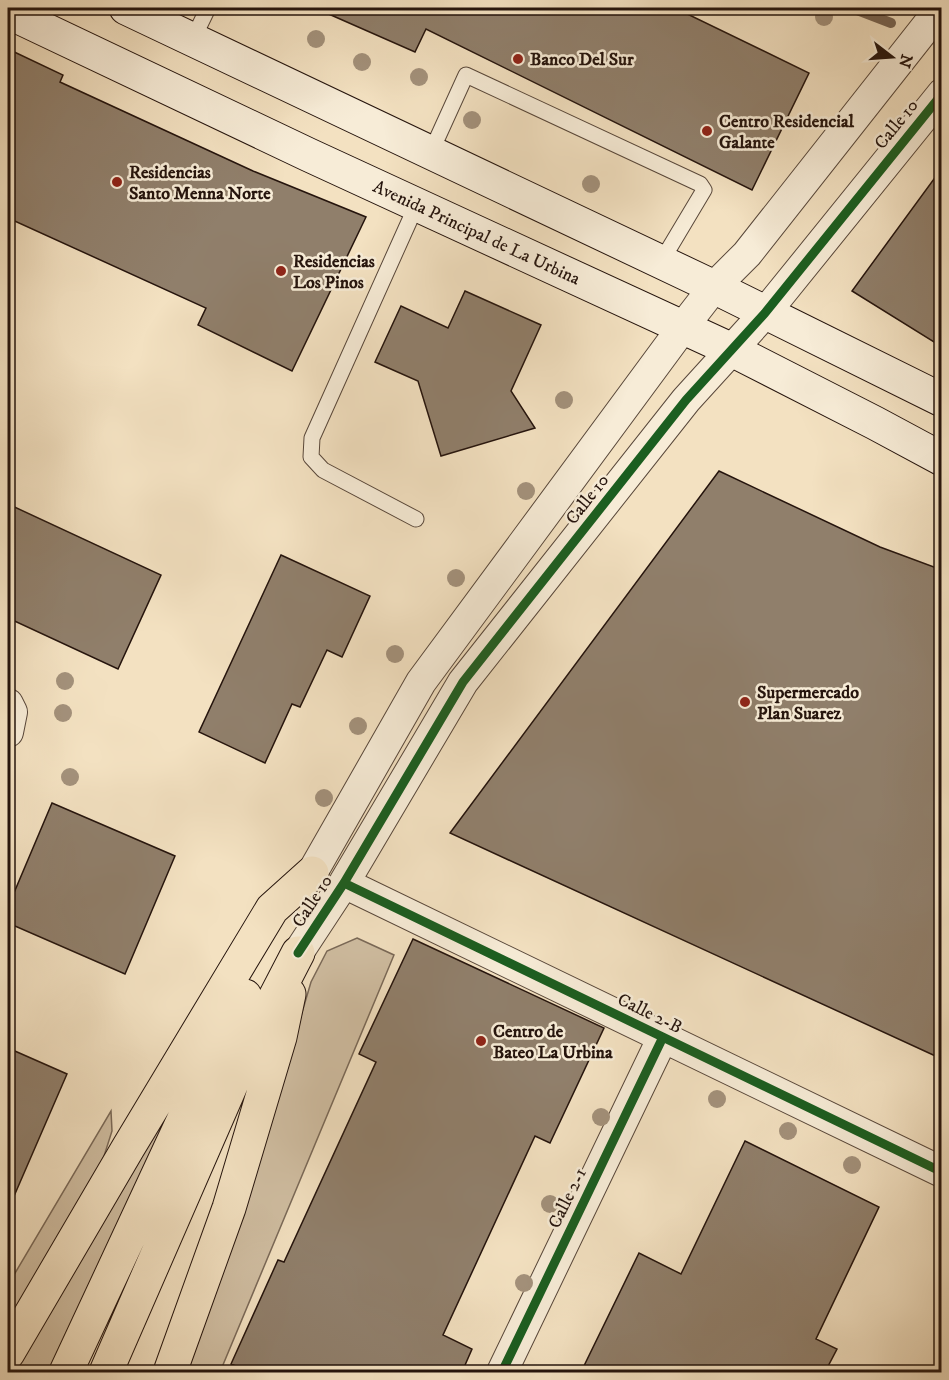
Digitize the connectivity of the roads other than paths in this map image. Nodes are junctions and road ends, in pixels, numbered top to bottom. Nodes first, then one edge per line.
1 (126, 8) edge
2 (208, 8) edge
3 (941, 8) edge
4 (8, 12) edge
5 (193, 39) junction
6 (942, 94) edge
7 (431, 152) junction
8 (417, 204) junction
9 (661, 262) junction
10 (714, 287) junction
11 (765, 313) junction
12 (683, 327) junction
13 (732, 350) junction
14 (942, 400) edge
15 (942, 459) edge
16 (416, 519) dead end
17 (312, 873) junction
18 (344, 883) junction
19 (297, 953) junction
20 (663, 1037) junction
21 (942, 1172) edge
22 (8, 1353) edge
23 (66, 1372) edge
24 (106, 1372) edge
25 (170, 1372) edge
26 (502, 1372) edge

1 - 5 main road
2 - 5 lane
3 - 10 street, Calle 10
4 - 8 main road, Avenida Principal de La Urbina
5 - 7 main road
6 - 11 street, Calle 10
7 - 9 main road
7 - 9 lane
8 - 12 main road, Avenida Principal de La Urbina
8 - 16 lane
9 - 10 main road
10 - 11 main road
10 - 12 street, Calle 10
11 - 13 street, Calle 10
11 - 14 main road
12 - 13 main road, Avenida Principal de La Urbina
12 - 17 street, Calle 10
13 - 15 main road, Avenida Principal de La Urbina
13 - 18 street, Calle 10
17 - 22 highway
17 - 23 highway
18 - 19 street, Calle 10
18 - 20 street, Calle 2-B
19 - 24 highway
19 - 25 highway
20 - 21 street, Calle 2-B
20 - 26 street, Calle 2-1

